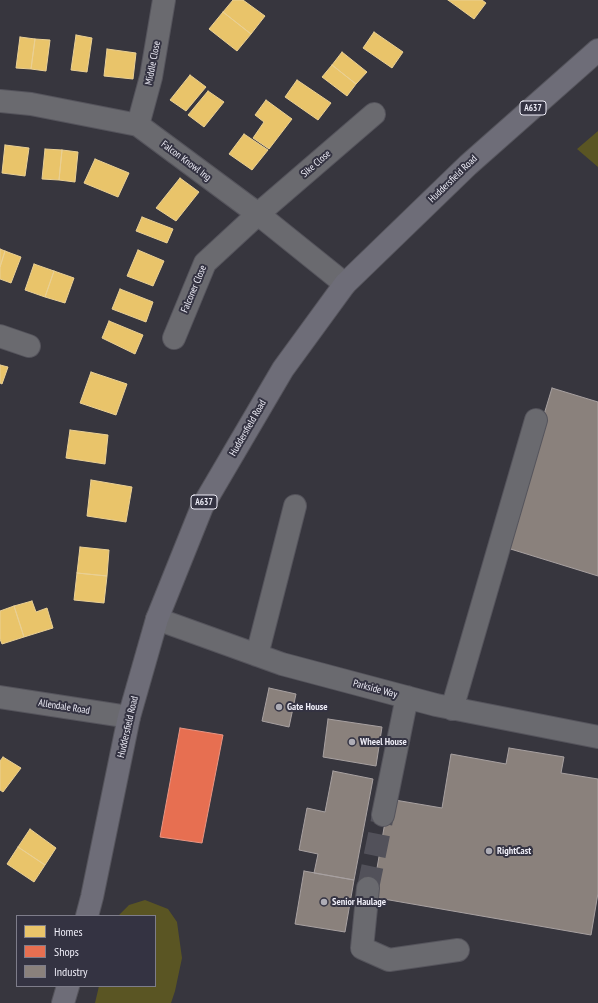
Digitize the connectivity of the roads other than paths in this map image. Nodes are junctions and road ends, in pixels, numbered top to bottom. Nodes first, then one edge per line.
1 (164, 0) edge
2 (598, 50) edge
3 (0, 101) edge
4 (374, 114) dead end
5 (138, 125) junction
6 (258, 214) junction
7 (345, 284) junction
8 (0, 336) edge
9 (174, 338) dead end
10 (29, 346) dead end
11 (536, 420) dead end
12 (295, 506) dead end
13 (157, 619) junction
14 (257, 655) junction
15 (0, 697) edge
16 (407, 697) junction
17 (452, 708) junction
18 (129, 717) junction
19 (598, 737) edge
20 (383, 815) tunnel mouth
21 (368, 888) tunnel mouth
22 (87, 915) edge
23 (458, 950) dead end
24 (68, 987) edge
25 (63, 1003) edge

1 - 5 street, Middle Close
2 - 7 highway, Huddersfield Road / A637
3 - 5 street, Falcon Knowl Ing
4 - 6 street, Sike Close
5 - 6 street, Falcon Knowl Ing
6 - 7 street, Falcon Knowl Ing
6 - 9 street, Falconer Close
7 - 13 highway, Huddersfield Road / A637
8 - 10 street
11 - 17 street
12 - 14 street
13 - 14 street, Parkside Way
13 - 18 highway, Huddersfield Road / A637
14 - 16 street, Parkside Way
15 - 18 street, Allendale Road
16 - 17 street, Parkside Way
16 - 20 street
17 - 19 street, Parkside Way
18 - 22 highway, Huddersfield Road / A637
21 - 23 street
24 - 25 highway

